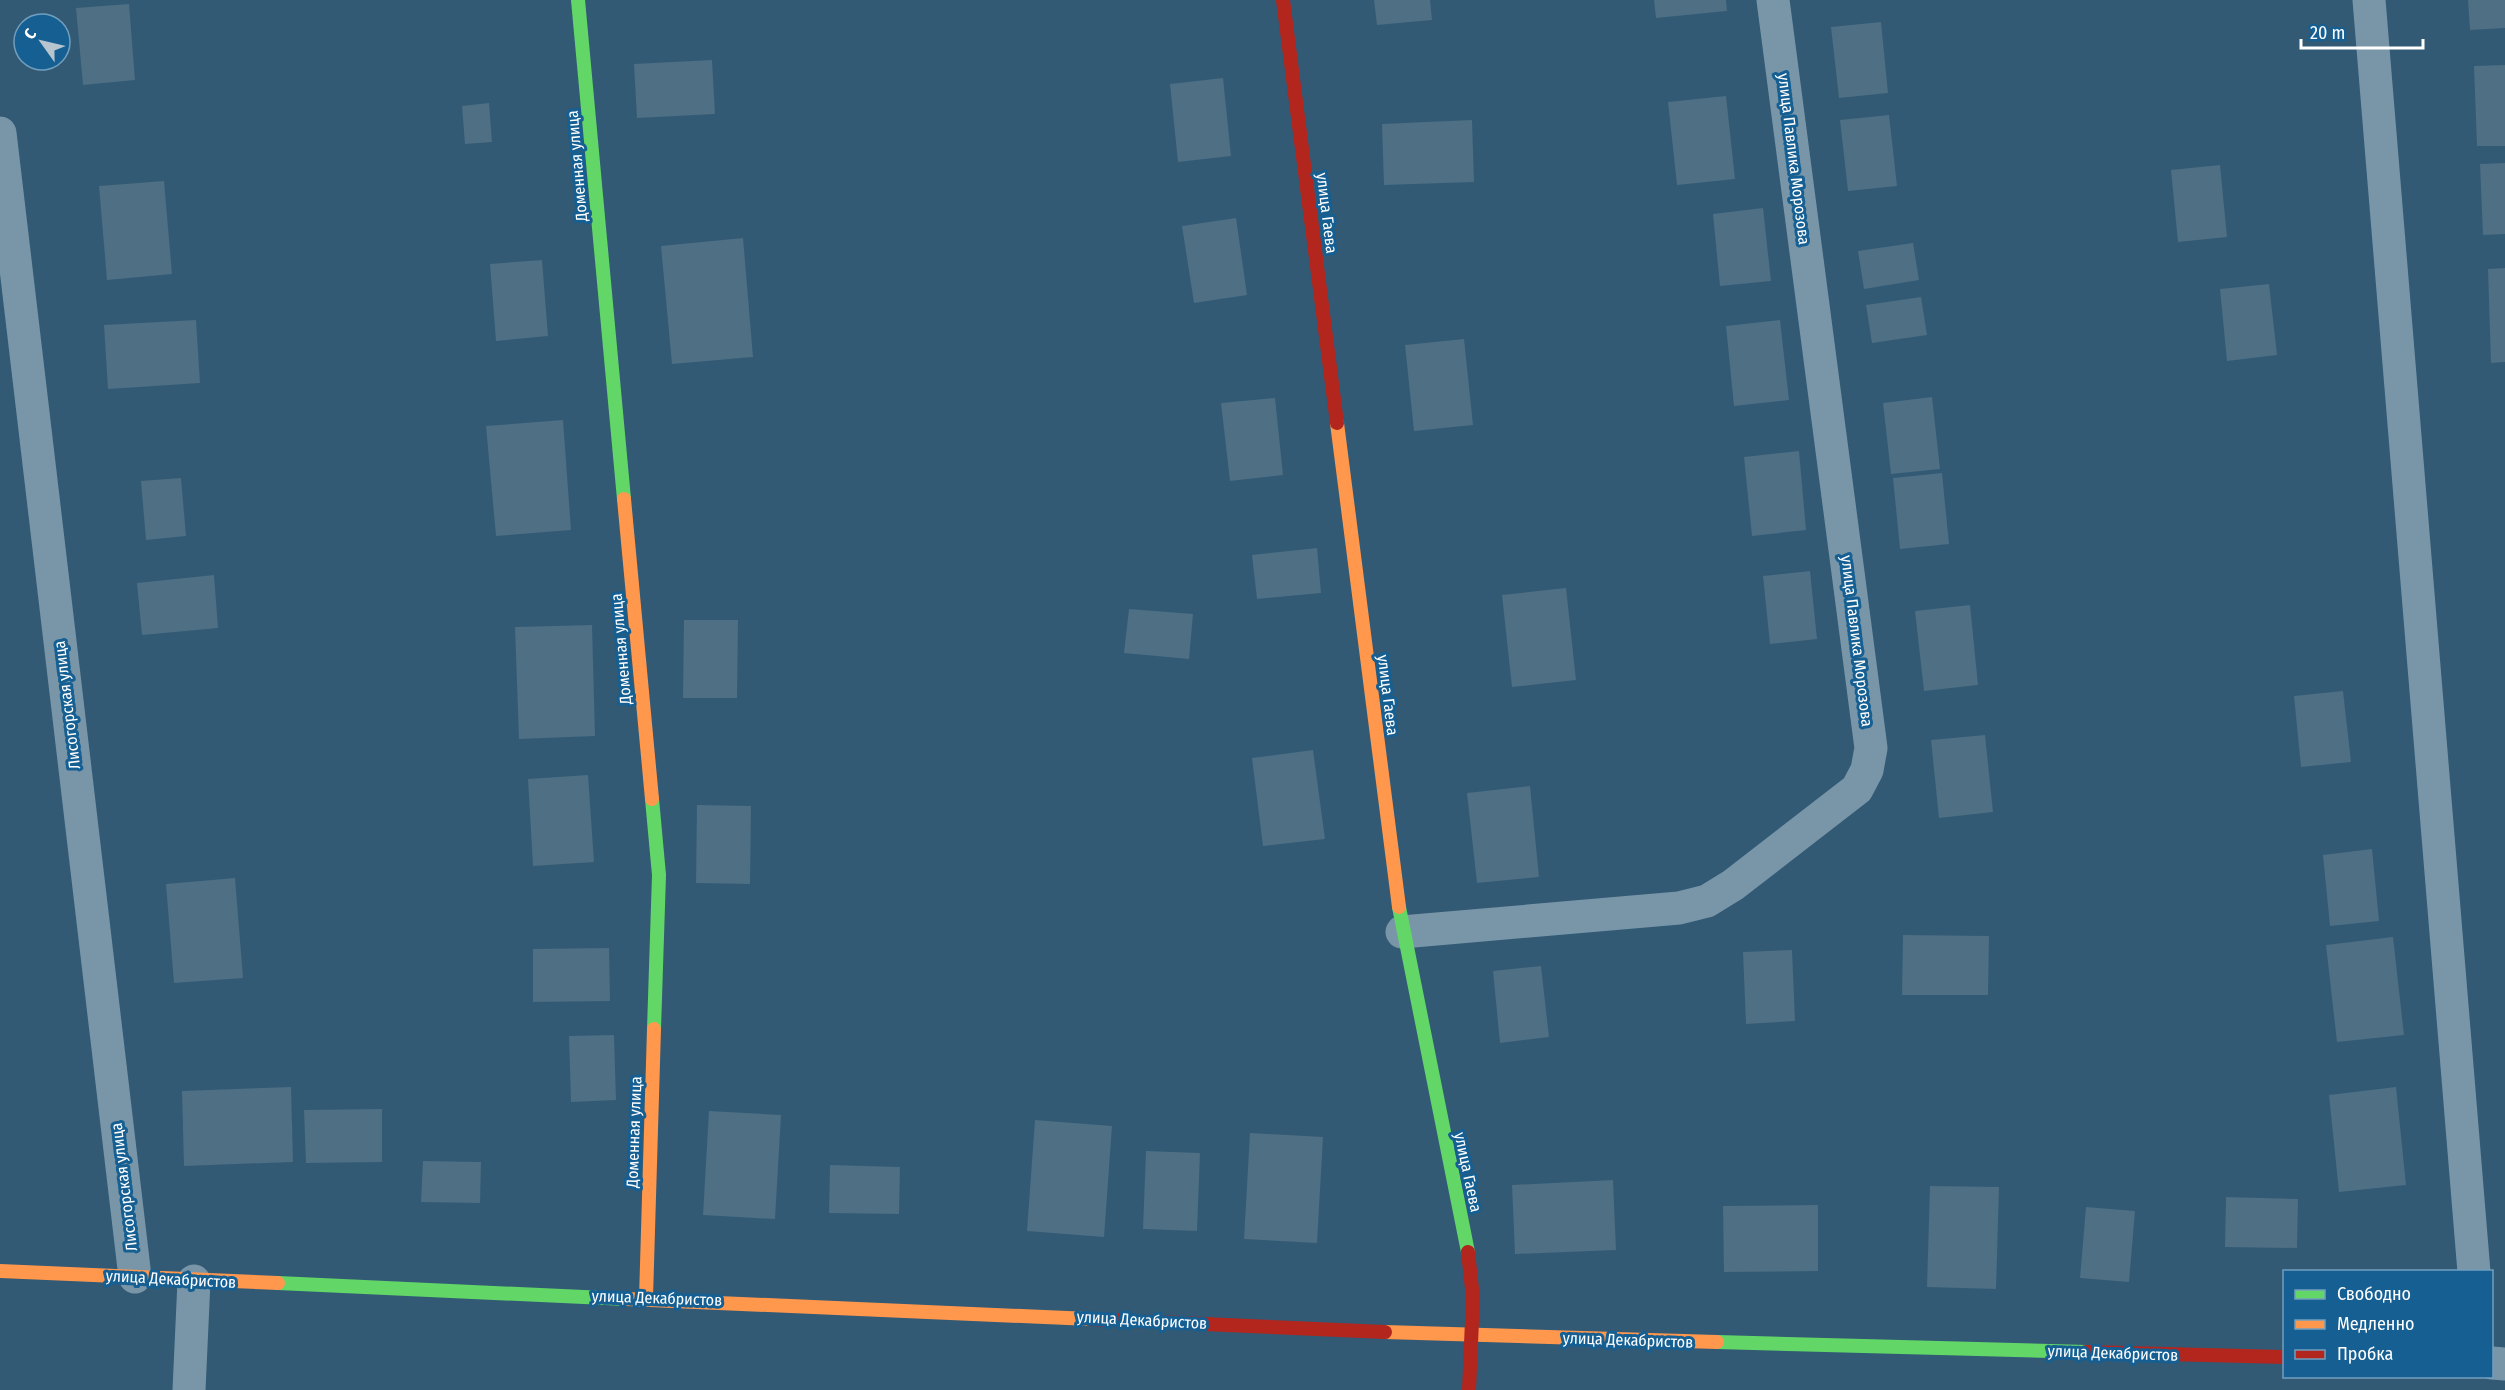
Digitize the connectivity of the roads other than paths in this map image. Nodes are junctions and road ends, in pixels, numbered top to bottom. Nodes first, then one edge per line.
1 (578, 0) edge
2 (1283, 0) edge
3 (1773, 0) edge
4 (2369, 0) edge
5 (0, 133) edge
6 (1402, 932) junction
7 (2474, 1270) edge
8 (0, 1271) edge
9 (135, 1276) junction
10 (194, 1281) junction
11 (646, 1298) junction
12 (1472, 1336) junction
13 (2283, 1357) edge
14 (189, 1390) edge
15 (1470, 1390) edge

1 - 11 street, Доменная улица
2 - 6 street, улица Гаева
3 - 6 street, улица Павлика Морозова
4 - 7 street
5 - 9 street, Лисогорская улица
6 - 12 street, улица Гаева
8 - 9 street, улица Декабристов
9 - 10 street, улица Декабристов
10 - 11 street, улица Декабристов
10 - 14 street
11 - 12 street, улица Декабристов
12 - 13 street, улица Декабристов
12 - 15 street, улица Гаева

